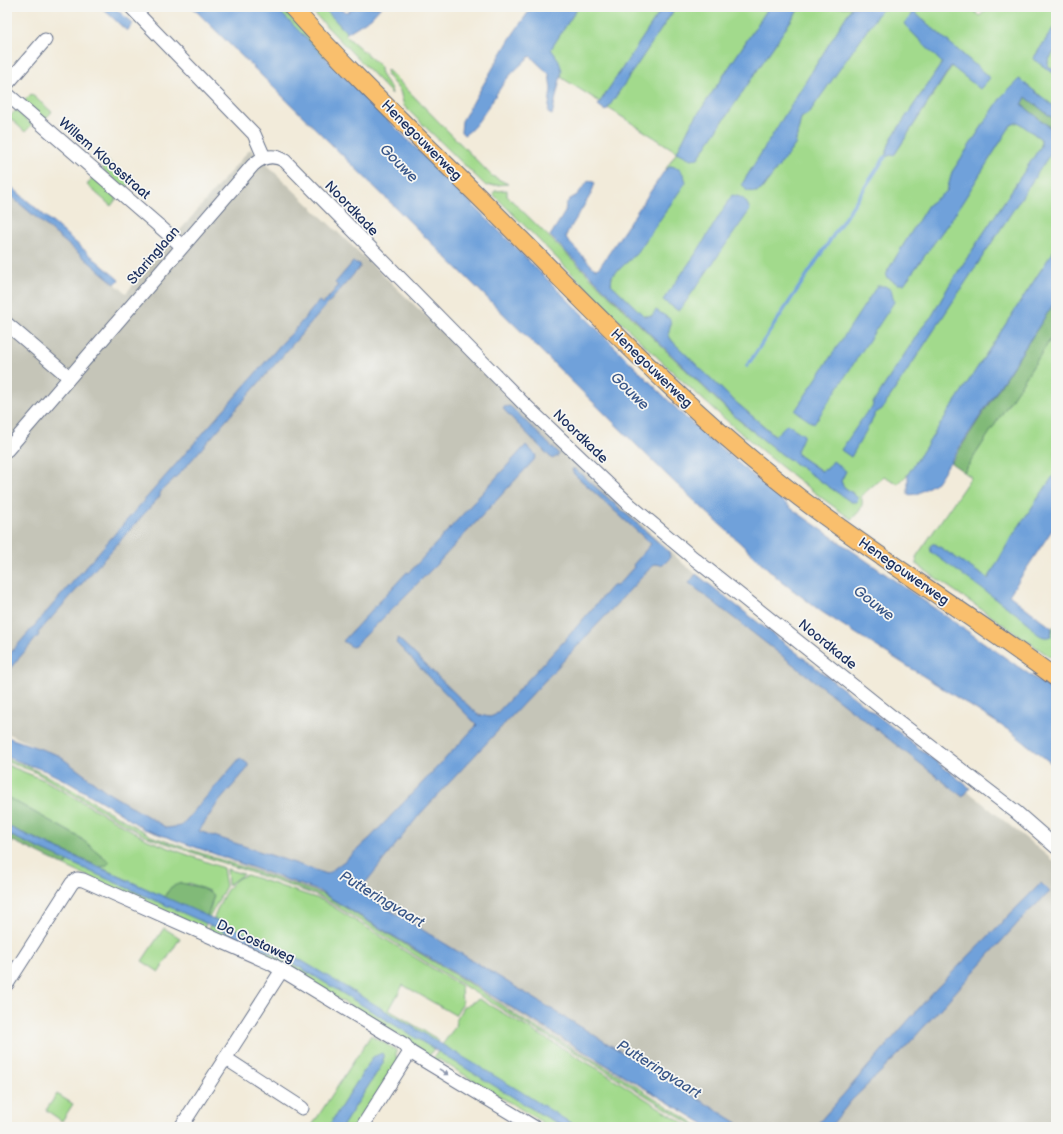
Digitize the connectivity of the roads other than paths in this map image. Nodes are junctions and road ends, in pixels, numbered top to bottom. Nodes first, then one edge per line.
1 (131, 7) edge
2 (292, 7) edge
3 (45, 40) dead end
4 (7, 84) edge
5 (7, 94) edge
6 (264, 157) junction
7 (182, 246) junction
8 (7, 324) edge
9 (69, 377) junction
10 (7, 450) edge
11 (1056, 678) edge
12 (1056, 847) edge
13 (282, 970) junction
14 (7, 984) edge
15 (410, 1052) junction
16 (225, 1058) junction
17 (302, 1108) dead end
18 (181, 1127) edge
19 (362, 1127) edge
20 (534, 1127) edge

1 - 6 street
2 - 11 main road, Henegouwerweg
3 - 4 street
5 - 7 street, Willem Kloosstraat
6 - 7 street, Staringlaan
6 - 12 street, Noordkade
7 - 9 street, Staringlaan
8 - 9 street
9 - 10 street, Staringlaan
13 - 14 street, Da Costaweg
13 - 15 street, Da Costaweg
13 - 16 street
15 - 19 street
15 -> 20 street, Da Costaweg
16 - 17 street
16 - 18 street

